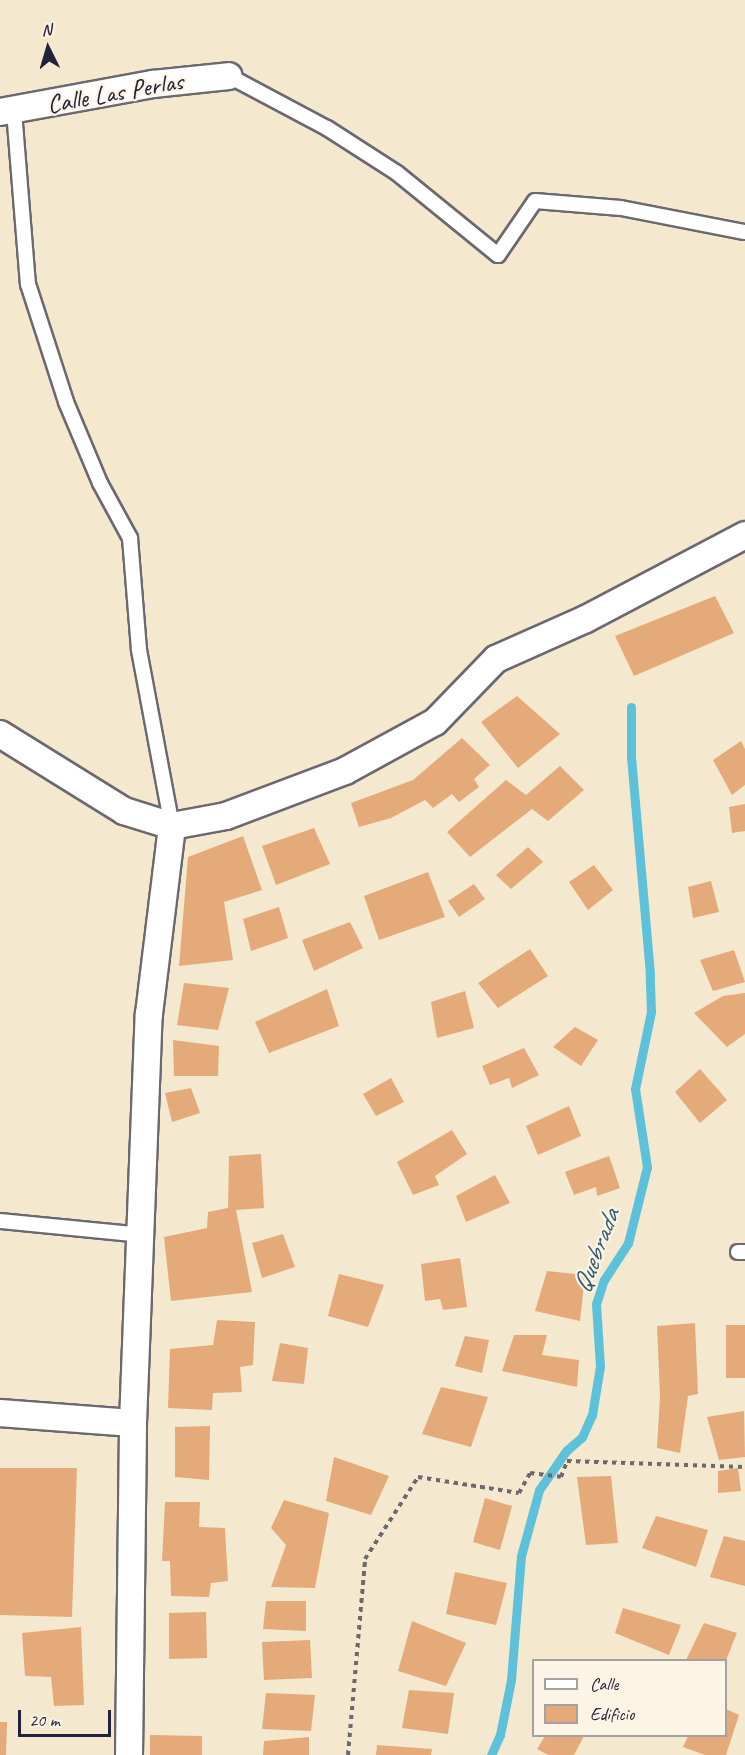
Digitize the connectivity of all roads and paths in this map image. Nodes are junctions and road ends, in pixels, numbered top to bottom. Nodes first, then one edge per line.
1 (229, 76) joint
2 (7, 111) edge
3 (745, 232) edge
4 (745, 534) edge
5 (0, 734) edge
6 (172, 826) junction
7 (0, 1221) edge
8 (143, 1235) junction
9 (0, 1413) edge
10 (133, 1423) junction
11 (745, 1467) edge
12 (129, 1755) edge
13 (348, 1755) edge

1 - 2 street, Calle Las Perlas
1 - 3 lane
2 - 6 lane
4 - 6 street
5 - 6 street
6 - 8 street
7 - 8 lane
8 - 10 street
9 - 10 street
10 - 12 street
11 - 13 path

